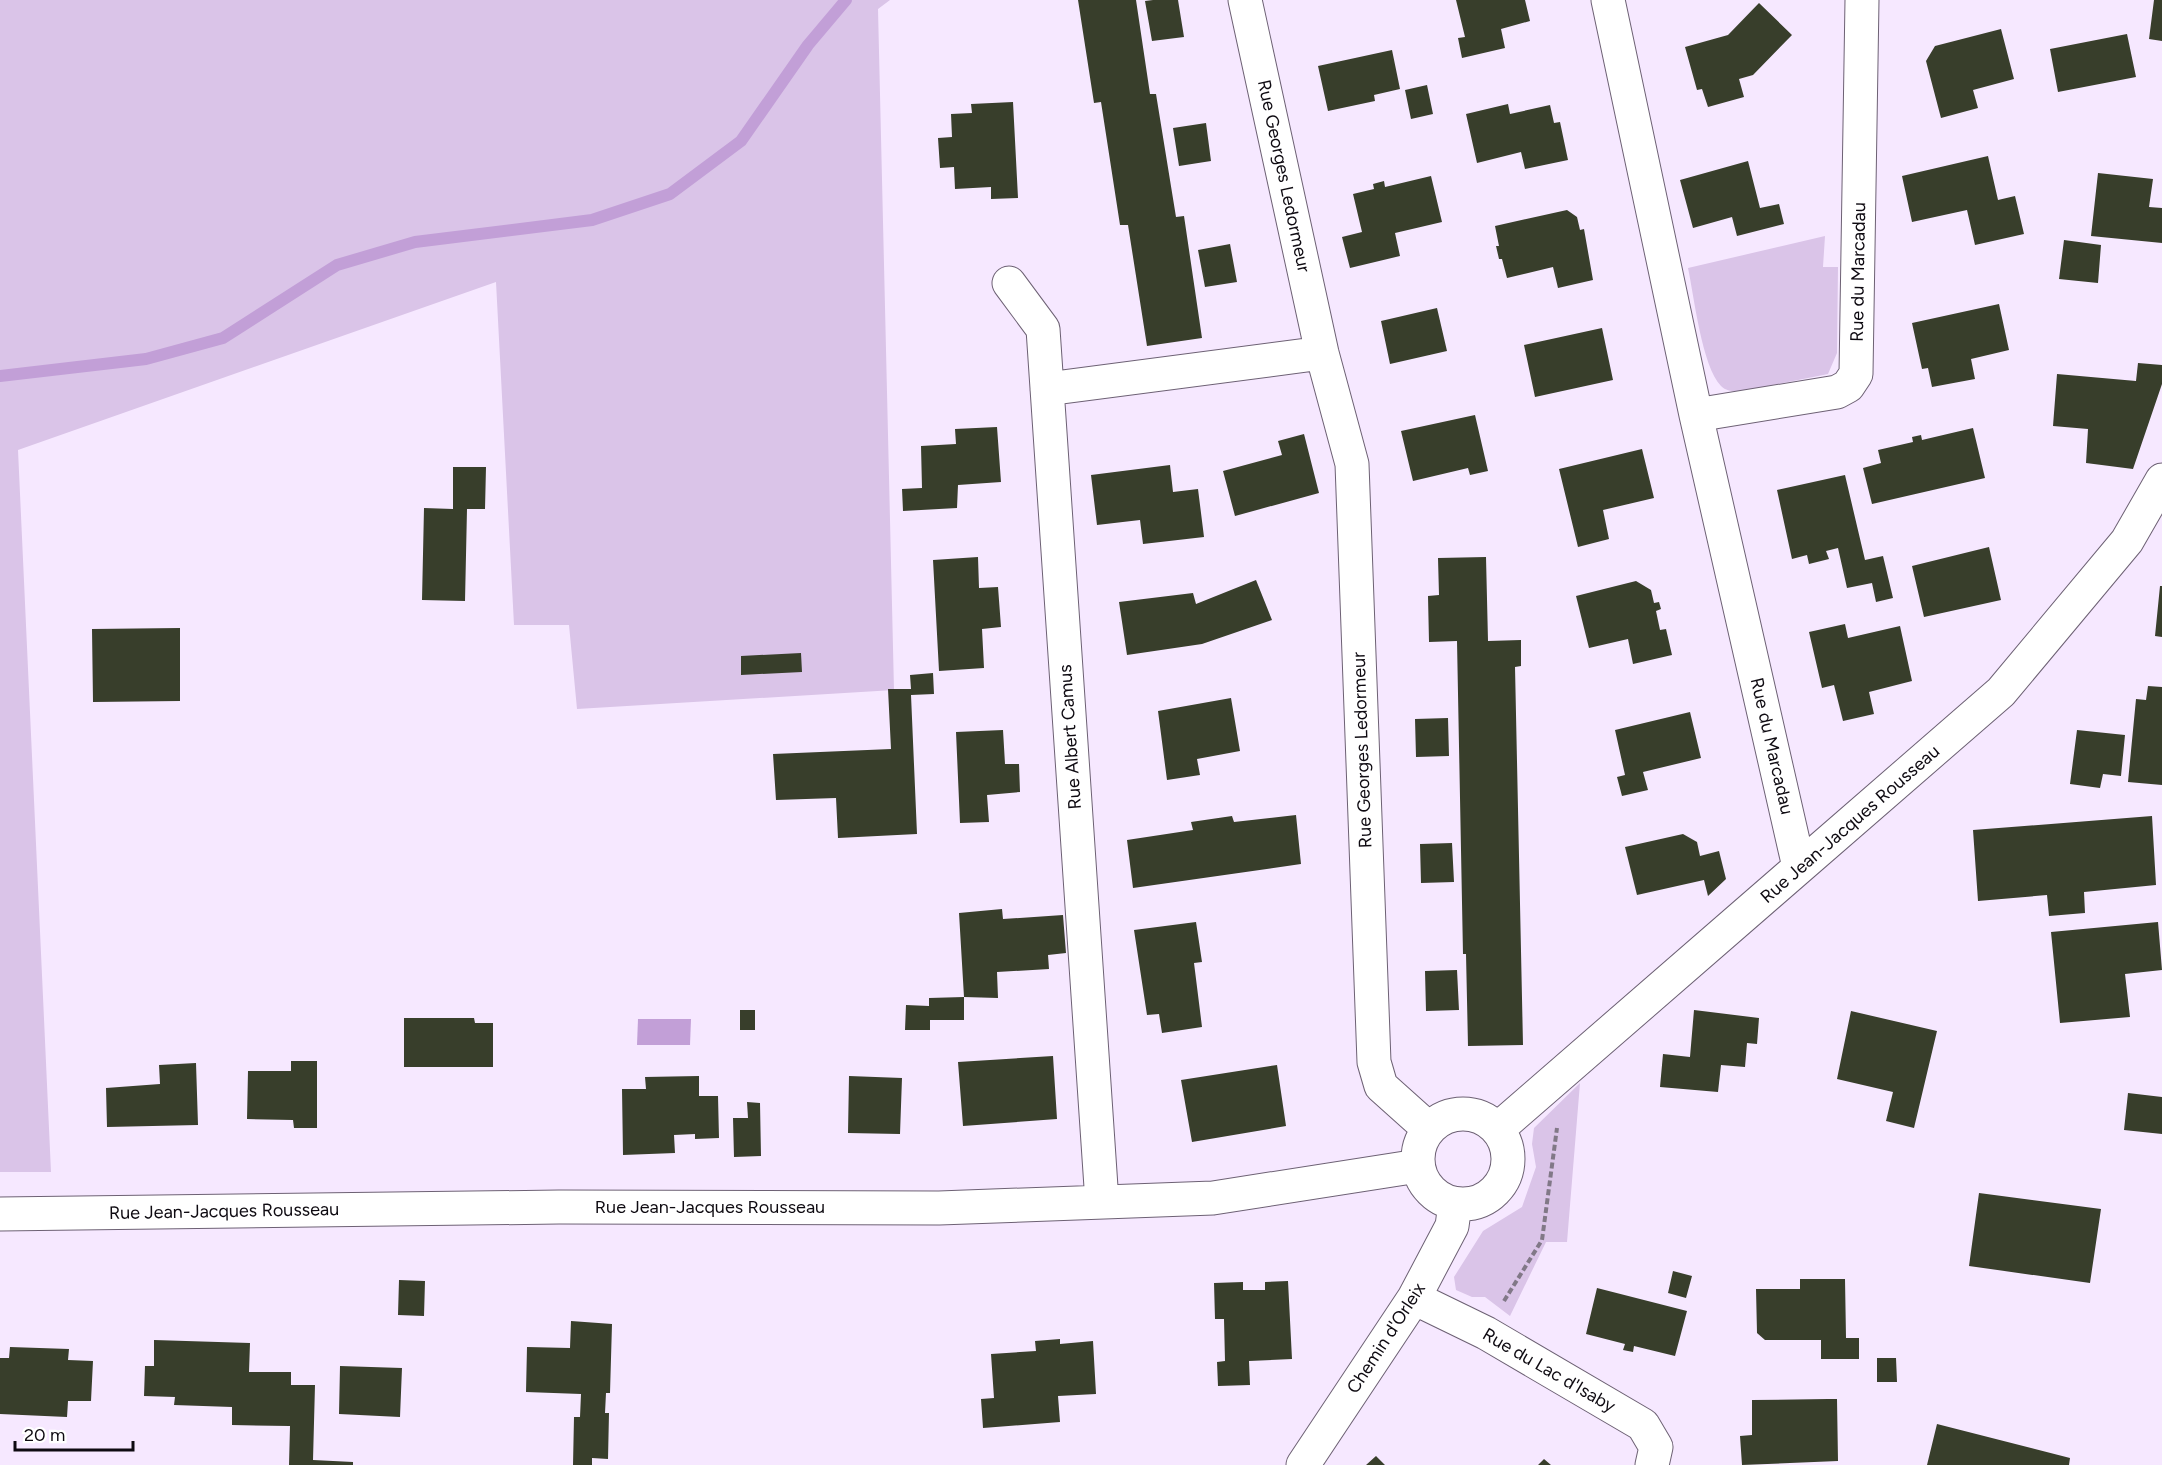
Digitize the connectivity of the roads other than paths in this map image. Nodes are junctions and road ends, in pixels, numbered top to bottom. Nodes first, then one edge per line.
1 (1245, 0) edge
2 (1608, 0) edge
3 (1862, 0) edge
4 (1009, 284) dead end
5 (1322, 353) junction
6 (1047, 389) junction
7 (1696, 415) junction
8 (2162, 480) edge
9 (1799, 867) junction
10 (1429, 1129) junction
11 (1497, 1130) junction
12 (1418, 1166) junction
13 (1102, 1202) junction
14 (1455, 1204) junction
15 (0, 1214) edge
16 (1414, 1298) junction
17 (1303, 1465) edge
18 (1652, 1465) edge

1 - 5 street, Rue Georges Ledormeur
2 - 7 street, Rue du Marcadau
3 - 7 street, Rue du Marcadau
4 - 6 street, Rue Albert Camus
5 - 6 street
5 - 10 street, Rue Georges Ledormeur
6 - 13 street, Rue Albert Camus
7 - 9 street, Rue du Marcadau
8 - 9 street, Rue Jean-Jacques Rousseau
9 - 11 street, Rue Jean-Jacques Rousseau
10 - 11 street
10 - 12 street
11 - 14 street
12 - 13 street, Rue Jean-Jacques Rousseau
12 - 14 street
13 - 15 street, Rue Jean-Jacques Rousseau
14 - 16 street, Chemin d'Orleix
16 - 17 street, Chemin d'Orleix
16 - 18 street, Rue du Lac d'Isaby

